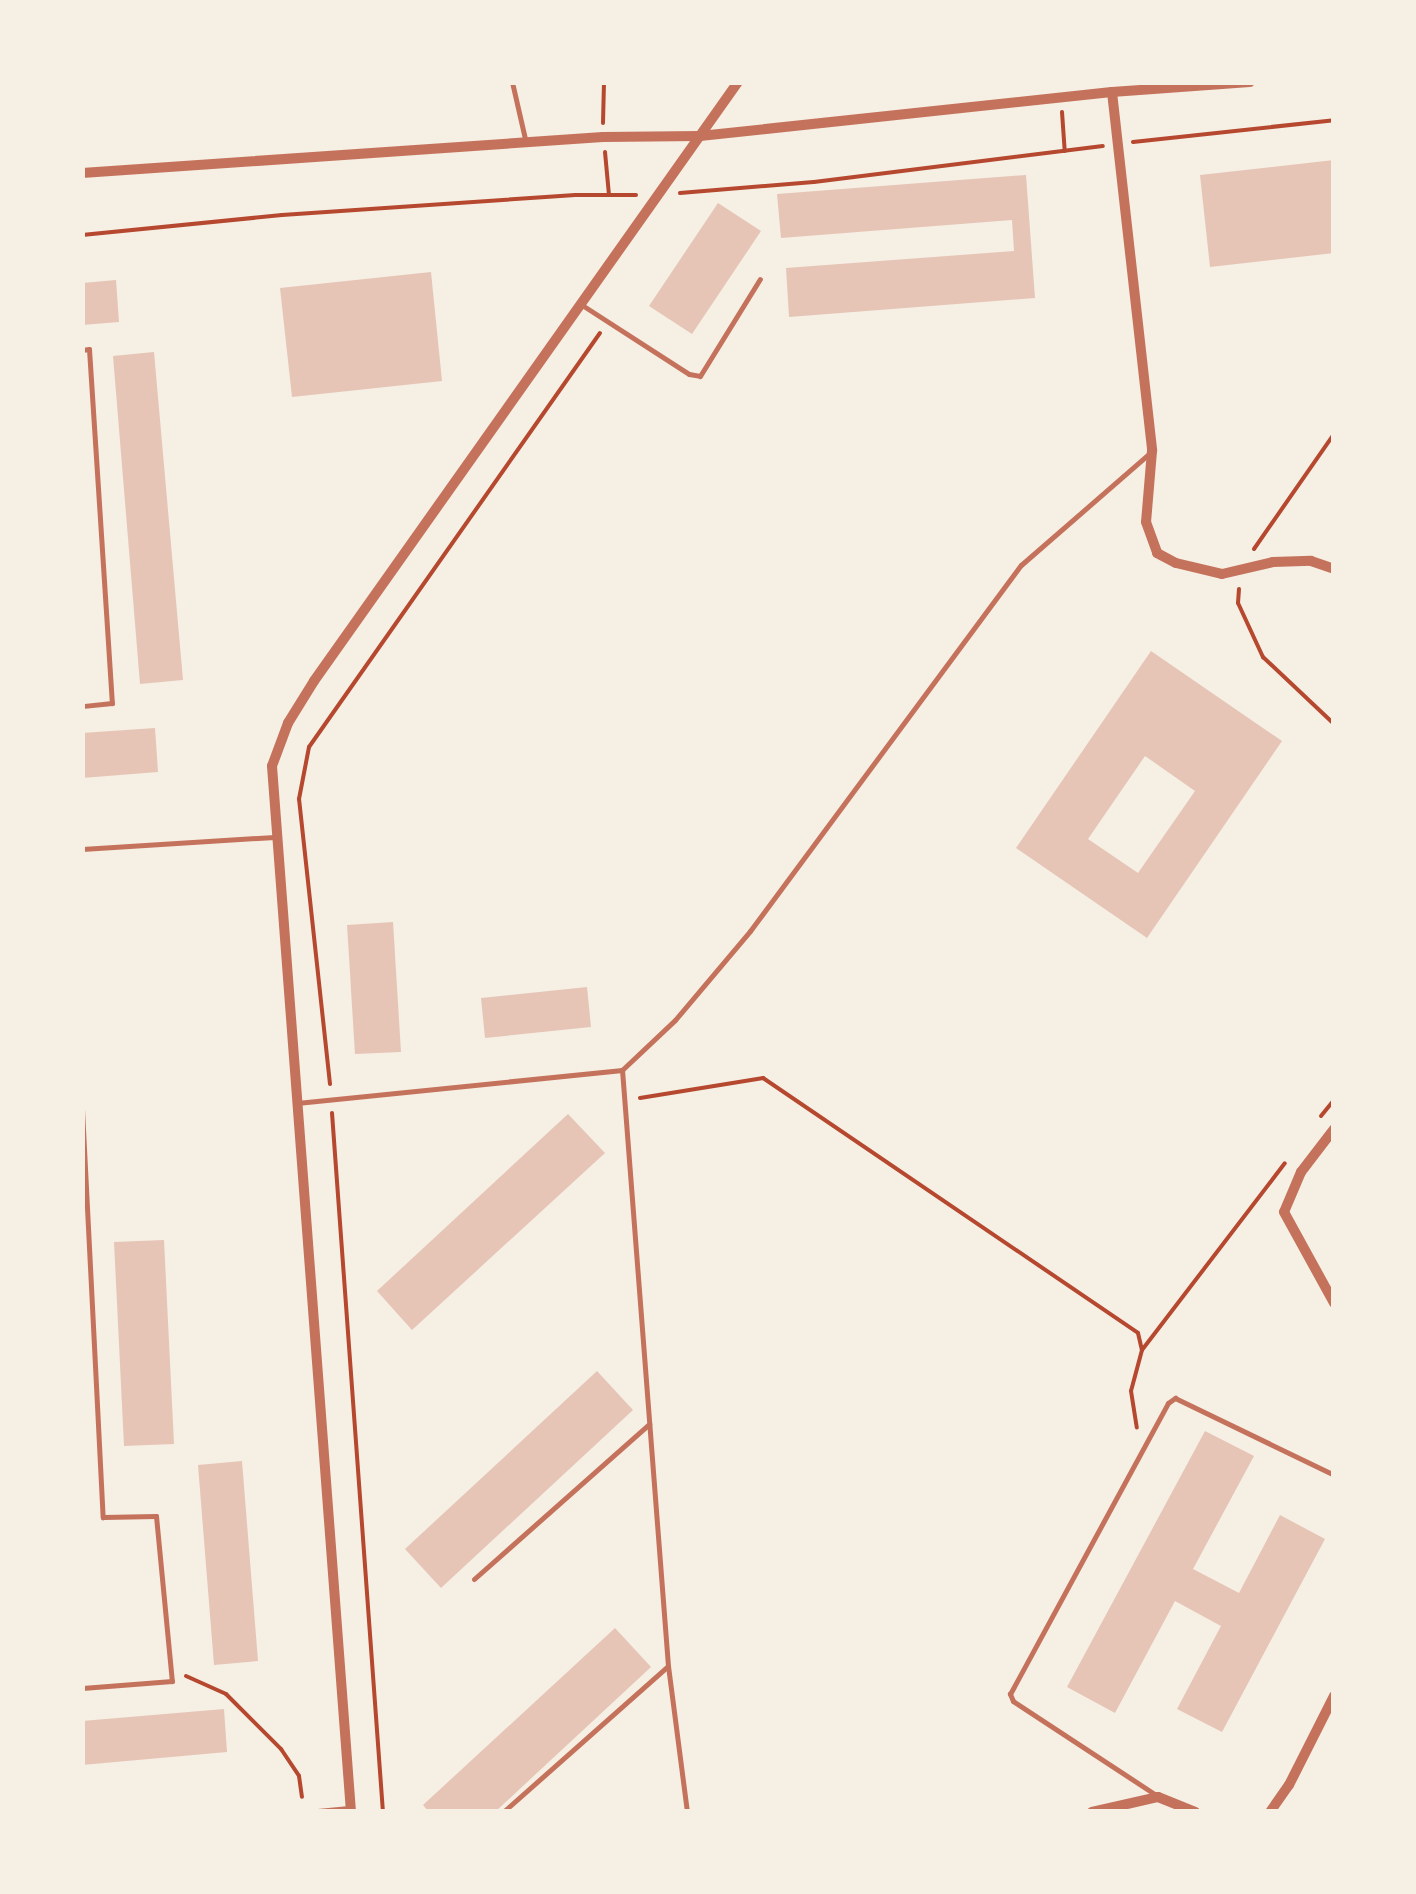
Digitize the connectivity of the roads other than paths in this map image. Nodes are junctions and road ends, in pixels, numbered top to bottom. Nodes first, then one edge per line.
1 (512, 82) edge
2 (738, 82) edge
3 (1250, 82) edge
4 (1112, 92) junction
5 (700, 136) junction
6 (526, 142) junction
7 (82, 173) edge
8 (760, 279) dead end
9 (579, 303) junction
10 (82, 350) edge
11 (1152, 451) junction
12 (1334, 569) edge
13 (82, 706) edge
14 (275, 837) junction
15 (82, 849) edge
16 (622, 1070) junction
17 (294, 1104) junction
18 (82, 1109) edge
19 (1334, 1129) edge
20 (1334, 1303) edge
21 (649, 1424) junction
22 (1334, 1476) edge
23 (474, 1580) dead end
24 (668, 1666) junction
25 (82, 1688) edge
26 (1334, 1696) edge
27 (1158, 1797) junction
28 (351, 1810) edge
29 (305, 1812) edge
30 (503, 1812) edge
31 (687, 1812) edge
32 (1092, 1812) edge
33 (1195, 1812) edge
34 (1270, 1812) edge

1 - 6 lane
2 - 5 street
3 - 4 street
4 - 5 street
4 - 11 street
5 - 6 street
5 - 9 street
6 - 7 street
8 - 9 lane
9 - 14 street
10 - 13 lane
11 - 12 street
11 - 16 lane
14 - 15 lane
14 - 17 street
16 - 17 lane
16 - 21 lane
17 - 28 street
18 - 25 lane
19 - 20 street
21 - 23 lane
21 - 24 lane
22 - 27 lane
24 - 30 lane
24 - 31 lane
26 - 34 street
27 - 32 street
27 - 33 street
28 - 29 lane

